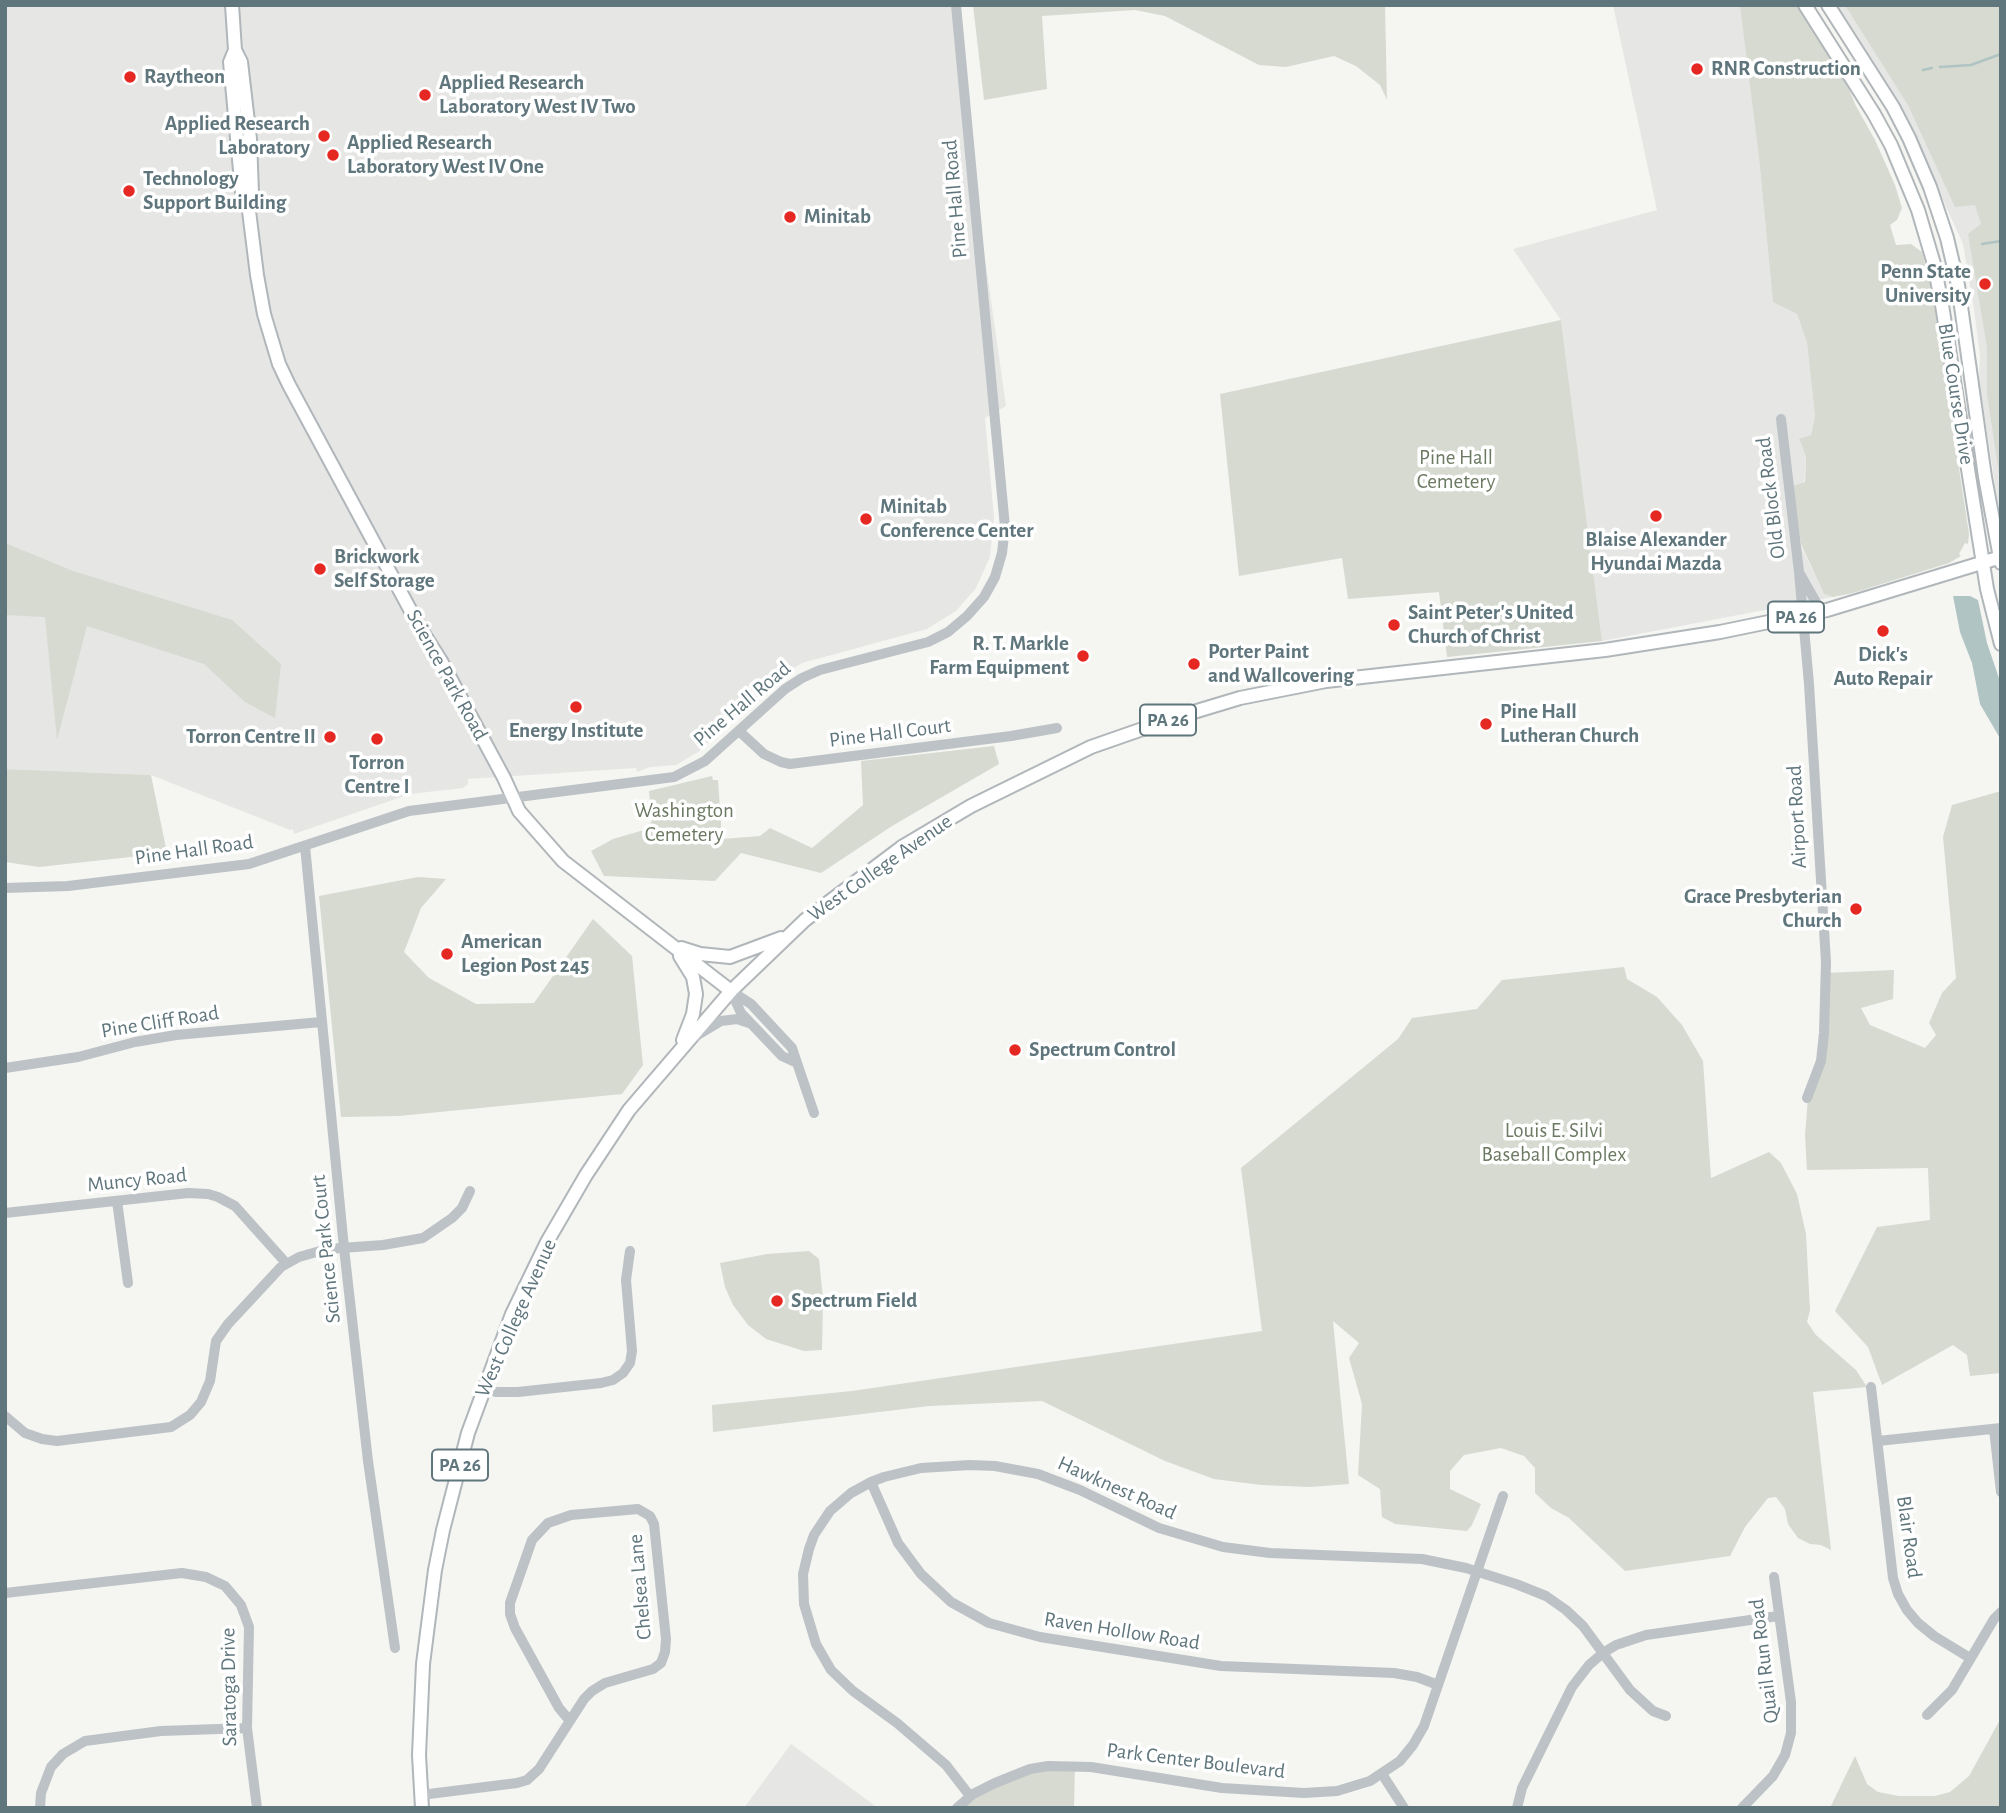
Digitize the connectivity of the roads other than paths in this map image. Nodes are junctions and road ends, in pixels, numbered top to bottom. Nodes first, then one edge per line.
1 (232, 5) edge
2 (956, 5) edge
3 (1805, 5) edge
4 (1828, 5) edge
5 (1781, 419) dead end
6 (2000, 559) edge
7 (1983, 562) junction
8 (1799, 572) junction
9 (1821, 611) junction
10 (1802, 615) junction
11 (2001, 644) edge
12 (1058, 728) dead end
13 (739, 731) junction
14 (511, 797) junction
15 (305, 846) junction
16 (5, 888) edge
17 (787, 936) junction
18 (668, 943) junction
19 (731, 991) junction
20 (321, 1022) junction
21 (754, 1025) junction
22 (680, 1049) junction
23 (795, 1062) junction
24 (5, 1068) edge
25 (1807, 1098) dead end
26 (814, 1113) dead end
27 (470, 1191) dead end
28 (117, 1201) junction
29 (5, 1213) edge
30 (344, 1248) junction
31 (630, 1251) dead end
32 (286, 1264) junction
33 (128, 1283) dead end
34 (1871, 1387) dead end
35 (483, 1388) junction
36 (5, 1416) edge
37 (1997, 1428) edge
38 (1878, 1441) junction
39 (870, 1482) junction
40 (2001, 1492) edge
41 (1503, 1496) dead end
42 (1477, 1571) junction
43 (1773, 1577) dead end
44 (5, 1593) edge
45 (2001, 1612) edge
46 (1778, 1616) junction
47 (395, 1648) dead end
48 (1603, 1653) junction
49 (1970, 1658) junction
50 (1438, 1685) junction
51 (1927, 1715) dead end
52 (1666, 1716) dead end
53 (570, 1721) junction
54 (247, 1728) junction
55 (1382, 1774) junction
56 (970, 1796) junction
57 (422, 1801) edge
58 (40, 1808) edge
59 (257, 1808) edge
60 (957, 1808) edge
61 (1404, 1808) edge
62 (1517, 1808) edge
63 (1742, 1808) edge

1 - 14 main road, Science Park Road
2 - 13 street, Pine Hall Road
3 - 7 main road, Blue Course Drive
4 - 6 main road, Blue Course Drive
5 - 8 street, Old Block Road
6 - 7 main road, West College Avenue / PA 26
7 - 9 main road, West College Avenue / PA 26
7 - 11 main road, Blue Course Drive
8 - 9 street, Old Block Road
8 - 10 street, Old Block Road
9 - 10 main road, West College Avenue / PA 26
10 - 17 main road, West College Avenue / PA 26
10 - 25 street, Airport Road
12 - 13 street, Pine Hall Court
13 - 14 street, Pine Hall Road
14 - 15 street, Pine Hall Road
14 - 18 main road, Science Park Road
15 - 16 street, Pine Hall Road
15 - 20 street, Science Park Court
17 - 18 main road
17 - 19 main road, West College Avenue / PA 26
18 - 19 main road, Science Park Road
18 - 22 main road
19 - 21 street
19 - 22 main road, West College Avenue / PA 26
19 - 23 street
20 - 24 street, Pine Cliff Road
20 - 30 street, Science Park Court
21 - 22 street
21 - 23 street
22 - 35 main road, West College Avenue / PA 26
23 - 26 street
27 - 30 street
28 - 29 street, Muncy Road
28 - 32 street, Muncy Road
28 - 33 street
30 - 32 street
30 - 47 street, Science Park Court
31 - 35 street
32 - 36 street
34 - 38 street, Blair Road
35 - 57 main road, West College Avenue / PA 26
37 - 38 street
37 - 40 street
38 - 49 street, Blair Road
39 - 42 street, Hawknest Road
39 - 50 street, Raven Hollow Road
39 - 56 street, Hawknest Road
41 - 42 street, Park Center Boulevard
42 - 48 street, Hawknest Road
42 - 50 street, Park Center Boulevard
43 - 46 street, Quail Run Road
44 - 54 street, Saratoga Drive
45 - 49 street
46 - 48 street
46 - 63 street, Quail Run Road
48 - 52 street, Hawknest Road
48 - 62 street
49 - 51 street
50 - 55 street, Park Center Boulevard
53 - 53 street, Chelsea Lane
53 - 57 street, Chelsea Lane
54 - 58 street
54 - 59 street, Saratoga Drive
55 - 56 street, Park Center Boulevard
55 - 61 street
56 - 60 street, Park Center Boulevard

